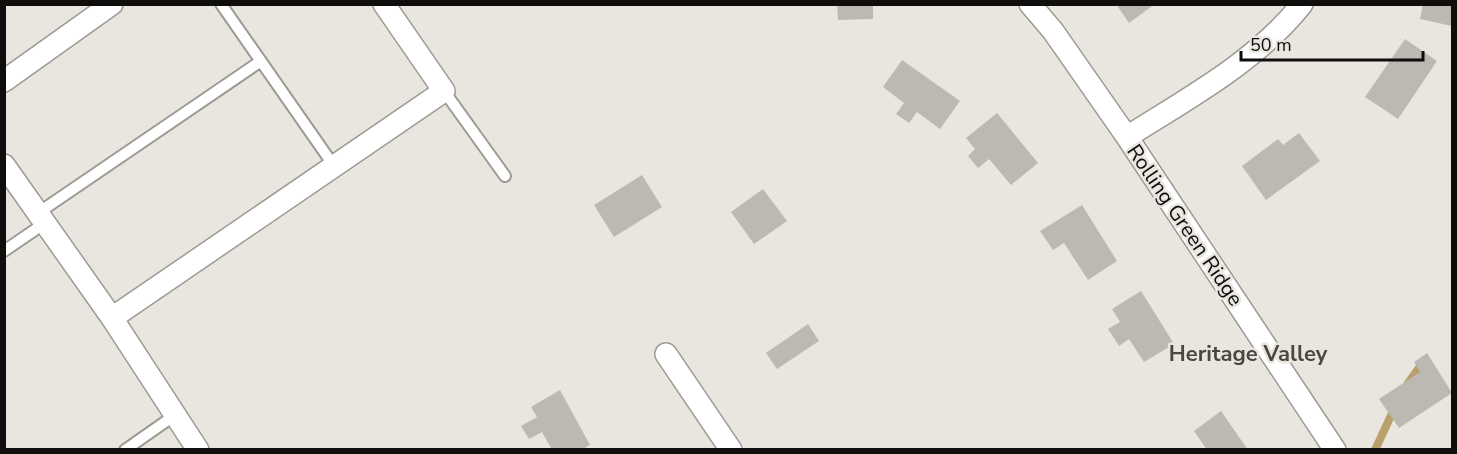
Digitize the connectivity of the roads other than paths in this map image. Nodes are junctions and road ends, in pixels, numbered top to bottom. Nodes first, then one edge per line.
1 (221, 4) edge
2 (384, 4) edge
3 (1030, 4) edge
4 (1302, 4) edge
5 (98, 9) edge
6 (261, 61) junction
7 (4, 81) edge
8 (444, 91) junction
9 (1126, 137) junction
10 (4, 165) edge
11 (334, 166) junction
12 (505, 176) dead end
13 (42, 218) junction
14 (4, 251) edge
15 (112, 318) junction
16 (666, 354) dead end
17 (175, 415) junction
18 (125, 450) edge
19 (198, 450) edge
20 (731, 450) edge
21 (1335, 450) edge

1 - 6 lane
2 - 8 street
3 - 9 street, Rolling Green Ridge
4 - 9 street
5 - 7 street
6 - 11 lane
6 - 13 lane
8 - 11 street
8 - 12 lane
9 - 21 street, Rolling Green Ridge
10 - 13 street
11 - 15 street
13 - 14 lane
13 - 15 street
15 - 17 street
16 - 20 street
17 - 18 lane
17 - 19 street

